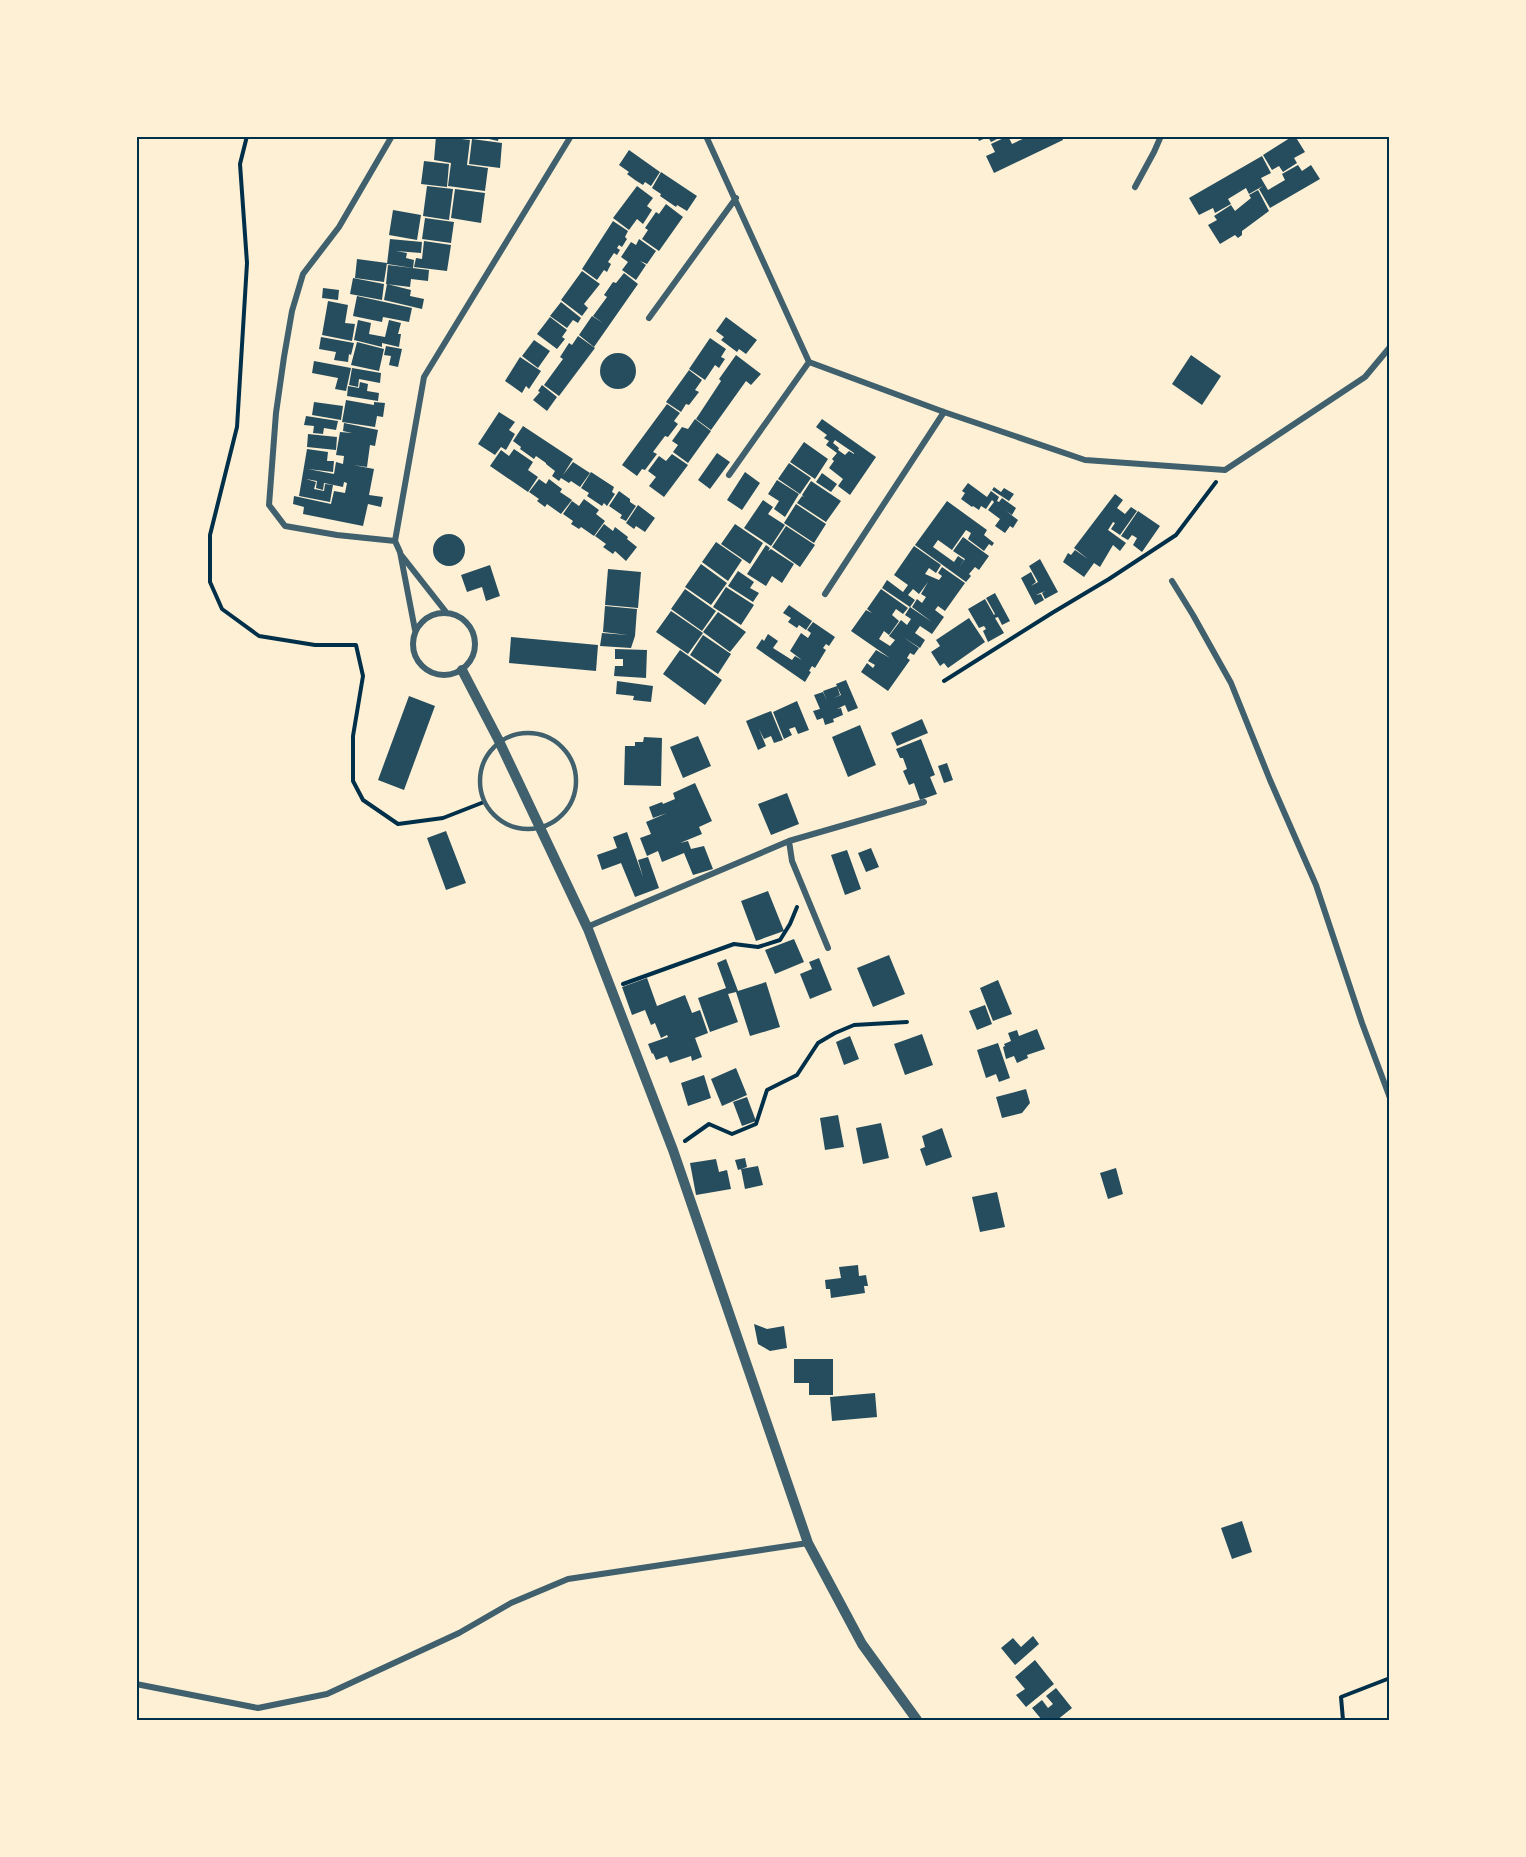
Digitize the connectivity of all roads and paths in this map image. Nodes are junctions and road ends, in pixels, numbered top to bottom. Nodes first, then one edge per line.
1 (246, 136) edge
2 (392, 136) edge
3 (571, 136) edge
4 (706, 136) edge
5 (1161, 136) edge
6 (1135, 187) dead end
7 (736, 198) junction
8 (649, 318) dead end
9 (1389, 346) edge
10 (809, 362) junction
11 (944, 412) junction
12 (1225, 470) junction
13 (729, 475) dead end
14 (395, 541) junction
15 (400, 552) junction
16 (1172, 581) dead end
17 (825, 594) dead end
18 (446, 612) junction
19 (415, 630) junction
20 (462, 670) junction
21 (944, 681) dead end
22 (500, 744) junction
23 (484, 802) junction
24 (924, 802) dead end
25 (540, 827) junction
26 (789, 841) junction
27 (804, 891) junction
28 (587, 927) junction
29 (828, 948) dead end
30 (611, 988) junction
31 (907, 1022) dead end
32 (1389, 1098) edge
33 (673, 1150) junction
34 (808, 1543) junction
35 (1389, 1678) edge
36 (136, 1684) edge
37 (917, 1720) edge
38 (1343, 1720) edge

1 - 23 path
2 - 14 street
3 - 14 street
4 - 7 street
5 - 6 street
7 - 8 street
7 - 10 street
9 - 12 street
10 - 11 street
10 - 13 street
11 - 12 street
11 - 17 street
12 - 21 path
14 - 15 street
15 - 18 street
15 - 19 street
16 - 32 street
18 - 19 street
18 - 20 street
19 - 20 street
20 - 22 street
22 - 23 lane
22 - 25 street
22 - 25 lane
23 - 25 lane
24 - 26 street
25 - 28 street
26 - 27 street
26 - 28 street
27 - 29 street
27 - 30 path
28 - 30 street
30 - 33 street
31 - 33 path
33 - 34 street
34 - 36 street
34 - 37 street
35 - 38 path

